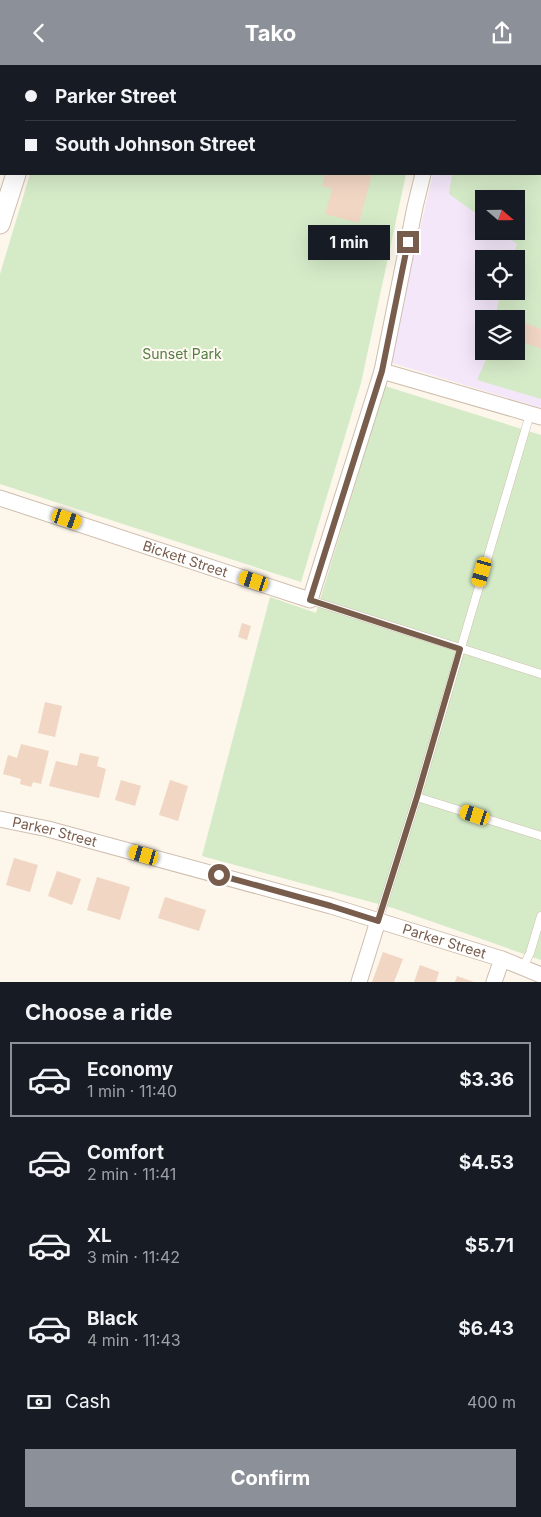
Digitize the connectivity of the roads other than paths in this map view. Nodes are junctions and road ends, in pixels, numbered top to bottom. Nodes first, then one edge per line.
1 (16, 175) edge
2 (424, 175) edge
3 (0, 224) edge
4 (382, 371) junction
5 (535, 416) edge
6 (0, 497) edge
7 (310, 600) junction
8 (460, 649) junction
9 (541, 674) edge
10 (417, 797) junction
11 (0, 819) edge
12 (541, 836) edge
13 (541, 916) edge
14 (378, 921) junction
15 (502, 959) junction
16 (523, 967) junction
17 (541, 975) edge
18 (359, 982) edge
19 (494, 982) edge

1 - 3 street
2 - 4 street
4 - 5 street
4 - 7 street
5 - 8 lane
6 - 7 street, Bickett Street
7 - 8 lane, Bickett Street
8 - 9 lane, Bickett Street
8 - 10 lane
10 - 12 lane
10 - 14 lane
11 - 14 street, Parker Street
13 - 16 lane
14 - 15 street, Parker Street
14 - 18 street
15 - 16 street, Parker Street
15 - 19 street
16 - 17 street, Parker Street

